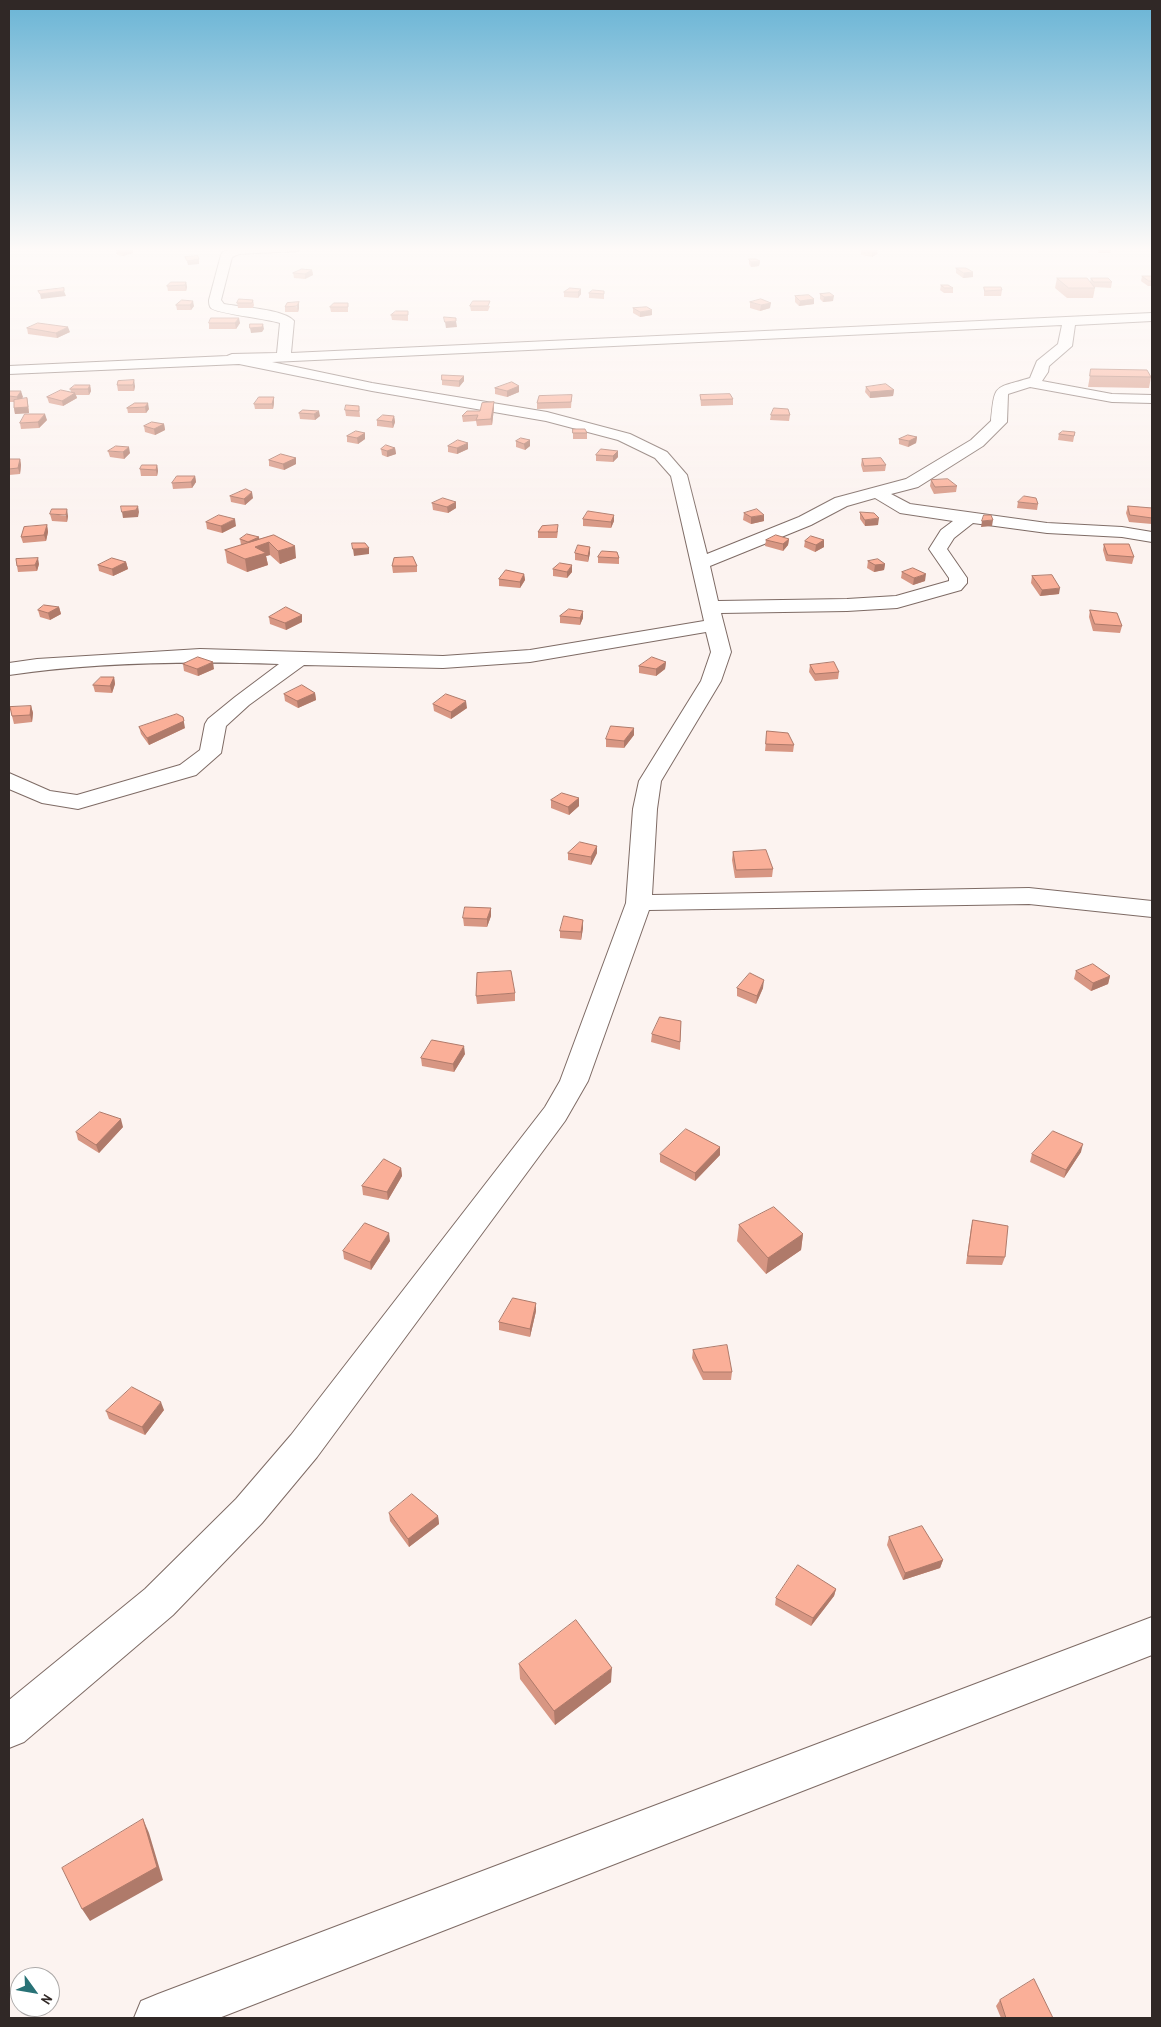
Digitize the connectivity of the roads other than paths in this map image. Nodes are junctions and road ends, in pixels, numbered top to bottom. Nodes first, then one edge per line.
1 (285, 342) edge
2 (607, 342) edge
3 (1066, 342) edge
4 (284, 356) junction
5 (232, 358) junction
6 (9, 370) edge
7 (1030, 383) junction
8 (1152, 399) edge
9 (878, 492) junction
10 (971, 517) junction
11 (1152, 537) edge
12 (700, 564) junction
13 (712, 616) junction
14 (299, 659) junction
15 (9, 669) edge
16 (9, 780) edge
17 (639, 903) junction
18 (1152, 909) edge
19 (1152, 1636) edge
20 (9, 1727) edge
21 (158, 2018) edge

1 - 4 street
2 - 4 street
3 - 7 street
4 - 5 street
5 - 6 street
5 - 12 street
7 - 8 street
7 - 9 street
9 - 10 street
9 - 12 street
10 - 11 street
10 - 13 street
12 - 13 street
13 - 14 street
13 - 17 street
14 - 15 street
14 - 16 street
17 - 18 street
17 - 20 street
19 - 21 street

